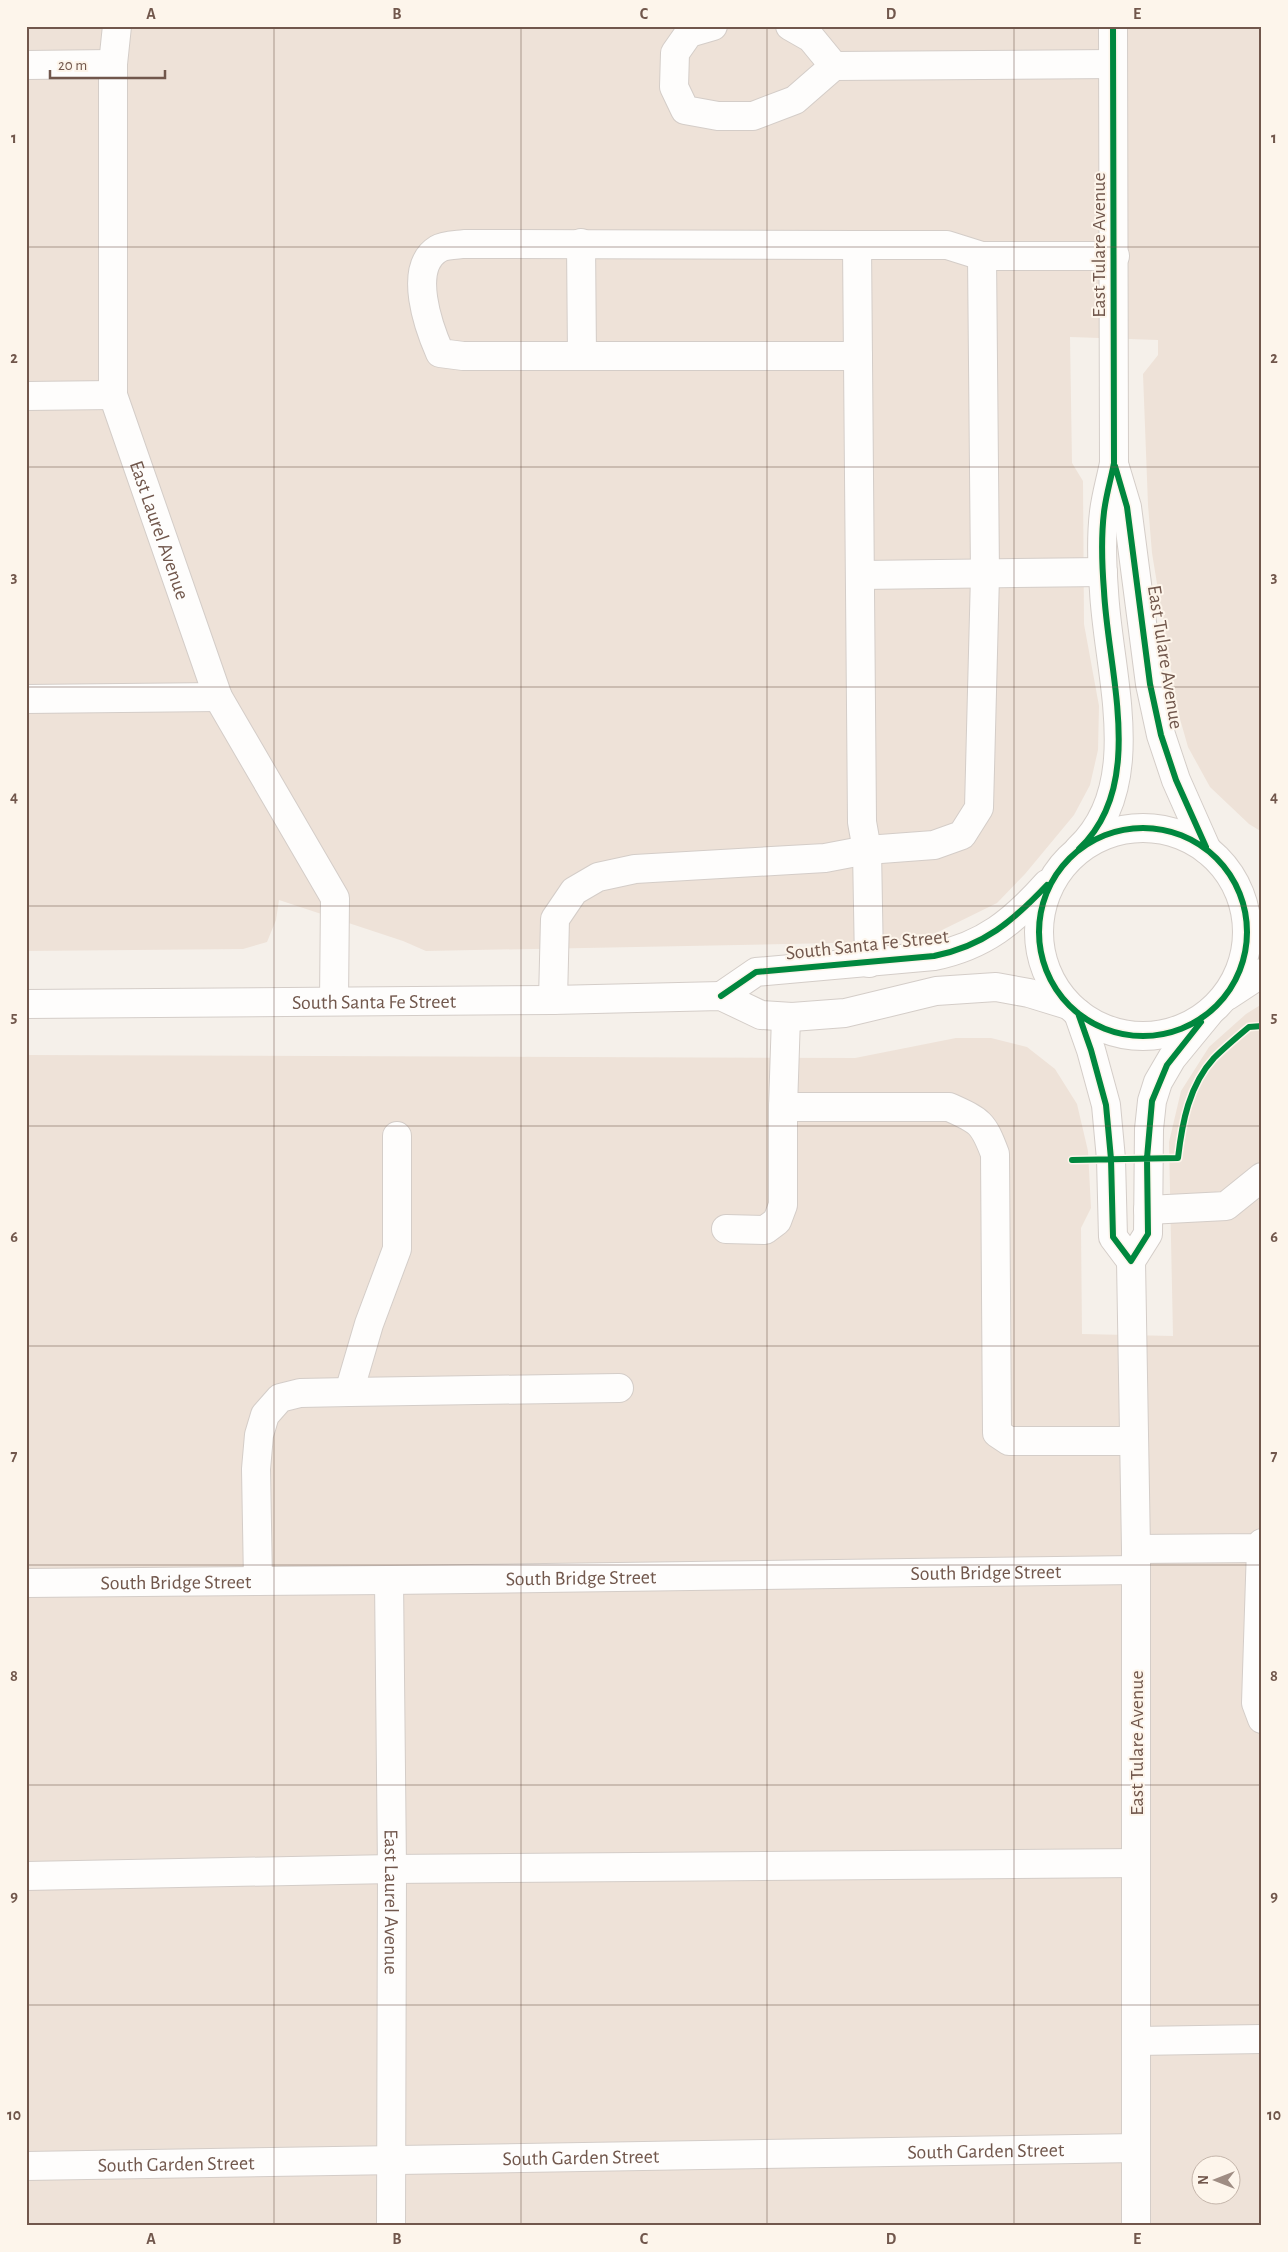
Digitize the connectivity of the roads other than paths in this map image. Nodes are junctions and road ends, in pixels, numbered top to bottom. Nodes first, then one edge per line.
1 (117, 26) edge
2 (714, 26) edge
3 (790, 26) edge
4 (1113, 26) edge
5 (113, 64) junction
6 (1113, 64) junction
7 (26, 65) edge
8 (834, 66) junction
9 (581, 243) junction
10 (857, 245) junction
11 (982, 256) junction
12 (1115, 256) junction
13 (582, 356) junction
14 (858, 356) junction
15 (113, 395) junction
16 (26, 396) edge
17 (1114, 463) junction
18 (1103, 572) junction
19 (861, 575) junction
20 (985, 575) junction
21 (218, 697) junction
22 (26, 699) edge
23 (1079, 849) junction
24 (867, 850) junction
25 (1212, 854) junction
26 (1057, 874) junction
27 (1262, 891) edge
28 (869, 962) junction
29 (1262, 973) edge
30 (721, 996) junction
31 (553, 1000) junction
32 (334, 1001) junction
33 (26, 1004) edge
34 (1215, 1007) junction
35 (1073, 1009) junction
36 (786, 1016) junction
37 (783, 1107) junction
38 (397, 1136) dead end
39 (1262, 1177) edge
40 (1148, 1210) junction
41 (726, 1229) dead end
42 (1131, 1261) junction
43 (619, 1388) dead end
44 (349, 1392) junction
45 (1134, 1441) junction
46 (1261, 1546) edge
47 (1136, 1560) junction
48 (389, 1580) junction
49 (258, 1581) junction
50 (26, 1583) edge
51 (1262, 1719) edge
52 (1136, 1863) junction
53 (392, 1869) junction
54 (26, 1876) edge
55 (1262, 2039) edge
56 (1137, 2041) junction
57 (1136, 2148) junction
58 (391, 2160) junction
59 (26, 2166) edge
60 (391, 2226) edge
61 (1136, 2226) edge

1 - 5 street, East Laurel Avenue
2 - 8 street
3 - 8 street
4 - 6 street, East Tulare Avenue
5 - 7 street
5 - 15 street, East Laurel Avenue
6 - 8 street
6 - 12 street, East Tulare Avenue
9 - 10 street
9 - 13 street
9 - 13 street
10 - 11 street
10 - 14 street
11 - 12 street
11 - 20 street
12 - 17 street, East Tulare Avenue
13 - 14 street
14 - 19 street
15 - 16 street
15 - 21 street, East Laurel Avenue
17 - 18 street, East Tulare Avenue
17 - 25 street, East Tulare Avenue
18 - 20 street
18 - 23 street, East Tulare Avenue
19 - 20 street
19 - 24 street
20 - 24 street
21 - 22 street
21 - 32 street, East Laurel Avenue
23 - 25 street
23 - 26 street, East Tulare Avenue
24 - 28 street
24 - 31 street
25 - 27 street
25 - 34 street
26 - 28 street, South Santa Fe Street
26 - 35 street
28 - 30 street, South Santa Fe Street
29 - 34 street
30 - 31 street, South Santa Fe Street
30 - 36 street, South Santa Fe Street
31 - 32 street, South Santa Fe Street
32 - 33 street, South Santa Fe Street
34 - 35 street, South Santa Fe Street
34 - 40 street
35 - 36 street, South Santa Fe Street
35 - 42 street
36 - 37 street
37 - 41 street
37 - 45 street
38 - 44 street
39 - 40 street
40 - 42 street
42 - 45 street, East Tulare Avenue
43 - 44 street
44 - 49 street
45 - 47 street, East Tulare Avenue
46 - 47 street, South Bridge Street
46 - 51 street
47 - 48 street, South Bridge Street
47 - 52 street, East Tulare Avenue
48 - 49 street, South Bridge Street
48 - 53 street, East Laurel Avenue
49 - 50 street, South Bridge Street
52 - 53 street
52 - 56 street, East Tulare Avenue
53 - 54 street
53 - 58 street, East Laurel Avenue
55 - 56 street
56 - 57 street, East Tulare Avenue
57 - 58 street, South Garden Street
57 - 61 street, East Tulare Avenue
58 - 59 street, South Garden Street
58 - 60 street, East Laurel Avenue

